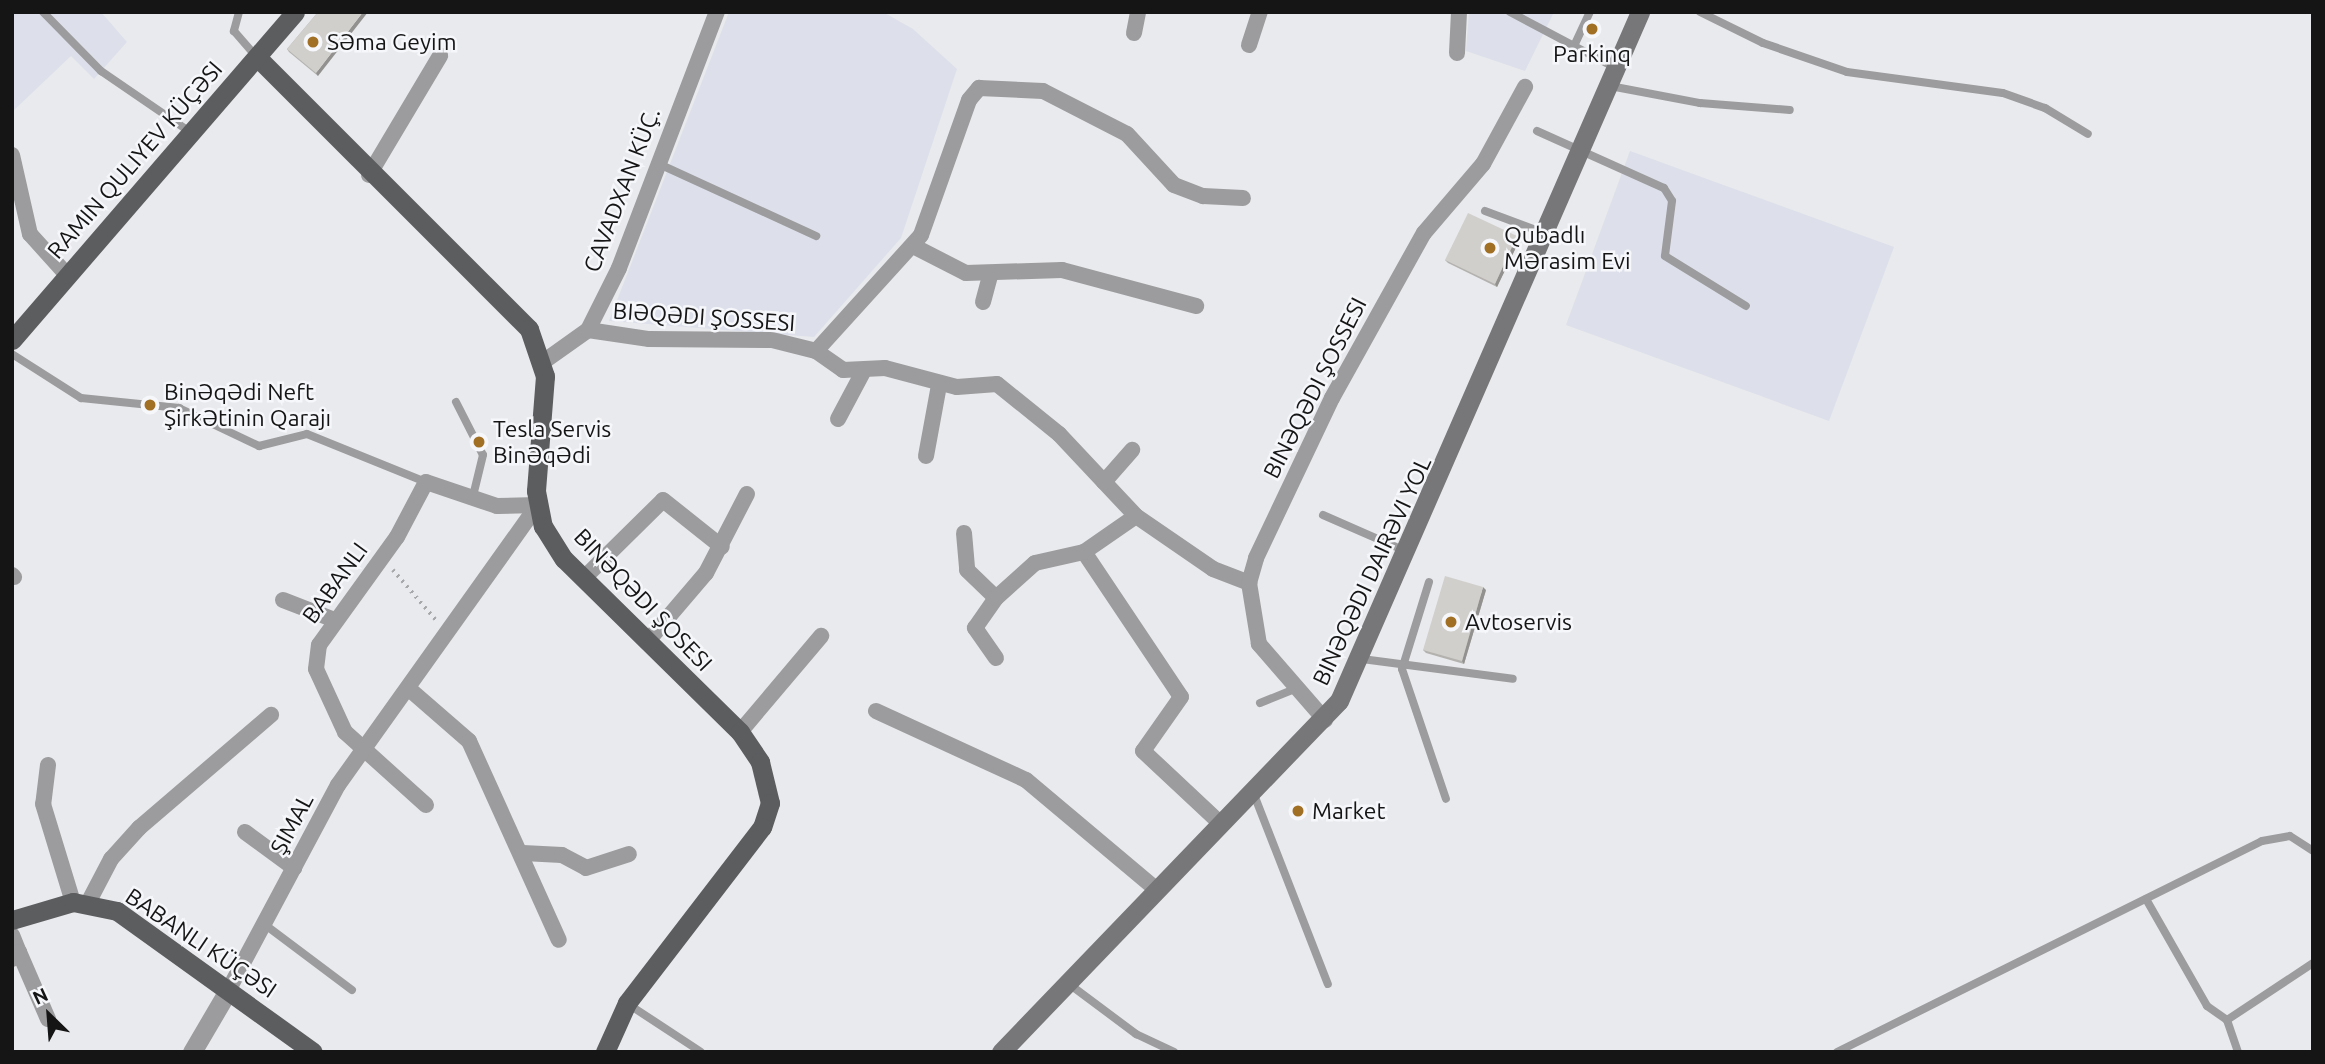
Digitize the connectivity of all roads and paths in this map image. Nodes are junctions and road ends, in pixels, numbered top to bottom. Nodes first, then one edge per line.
1 (43, 12) edge
2 (239, 12) edge
3 (295, 12) edge
4 (717, 12) edge
5 (1138, 12) edge
6 (1260, 12) edge
7 (1459, 12) edge
8 (1510, 12) edge
9 (1590, 12) edge
10 (1640, 12) edge
11 (1700, 12) edge
12 (1134, 33) dead end
13 (1249, 45) dead end
14 (1574, 46) junction
15 (1457, 53) dead end
16 (440, 56) dead end
17 (258, 58) junction
18 (1613, 77) junction
19 (1525, 87) dead end
20 (1790, 110) dead end
21 (1537, 131) dead end
22 (190, 132) junction
23 (2088, 134) dead end
24 (1581, 150) junction
25 (12, 155) edge
26 (656, 163) junction
27 (369, 175) junction
28 (1243, 198) dead end
29 (1485, 211) dead end
30 (1547, 234) junction
31 (816, 236) dead end
32 (914, 246) junction
33 (67, 275) junction
34 (990, 275) junction
35 (983, 302) dead end
36 (1196, 306) dead end
37 (1746, 306) dead end
38 (588, 330) junction
39 (12, 340) edge
40 (816, 351) junction
41 (12, 354) edge
42 (543, 362) junction
43 (864, 370) junction
44 (939, 385) junction
45 (456, 402) dead end
46 (838, 419) dead end
47 (1132, 450) dead end
48 (926, 456) dead end
49 (426, 482) junction
50 (1104, 482) junction
51 (747, 494) dead end
52 (472, 500) junction
53 (538, 505) junction
54 (1323, 515) dead end
55 (1136, 516) junction
56 (964, 533) dead end
57 (722, 547) junction
58 (1084, 552) junction
59 (1409, 552) junction
60 (382, 558) junction
61 (583, 579) junction
62 (1429, 582) dead end
63 (1249, 583) junction
64 (996, 598) junction
65 (283, 600) dead end
66 (332, 619) junction
67 (449, 634) junction
68 (821, 636) dead end
69 (647, 642) junction
70 (996, 658) dead end
71 (1362, 659) junction
72 (1402, 669) junction
73 (1513, 679) dead end
74 (408, 688) junction
75 (1297, 688) junction
76 (1260, 703) dead end
77 (876, 711) dead end
78 (271, 715) dead end
79 (1325, 720) junction
80 (740, 733) junction
81 (360, 751) junction
82 (48, 765) dead end
83 (1253, 792) junction
84 (1446, 799) dead end
85 (426, 805) dead end
86 (1220, 823) junction
87 (245, 832) dead end
88 (2313, 851) edge
89 (523, 853) junction
90 (629, 854) dead end
91 (294, 868) junction
92 (1156, 888) junction
93 (2146, 899) junction
94 (81, 902) junction
95 (12, 920) edge
96 (264, 924) junction
97 (12, 935) edge
98 (558, 940) dead end
99 (15, 955) edge
100 (2313, 963) edge
101 (1068, 984) junction
102 (1328, 984) dead end
103 (229, 989) junction
104 (352, 990) dead end
105 (627, 1003) junction
106 (48, 1019) dead end
107 (2227, 1020) junction
108 (192, 1052) edge
109 (313, 1052) edge
110 (592, 1052) edge
111 (606, 1052) edge
112 (701, 1052) edge
113 (1001, 1052) edge
114 (1174, 1052) edge
115 (1837, 1052) edge
116 (2238, 1052) edge

1 - 22 lane
2 - 17 lane
3 - 17 main road, RAMIN QULIYEV KÜÇƏSI
4 - 26 street, CAVADXAN KÜÇ.
5 - 12 street
6 - 13 street
7 - 15 street
8 - 14 lane
9 - 14 lane
10 - 18 main road, BINƏQƏDI DAIRƏVI YOL
11 - 23 lane
14 - 18 lane
16 - 27 street
17 - 22 main road, RAMIN QULIYEV KÜÇƏSI
17 - 27 main road
18 - 20 lane
18 - 24 main road, BINƏQƏDI DAIRƏVI YOL
19 - 63 street, BINƏQƏDI ŞOSSESI
21 - 24 lane
22 - 33 main road, RAMIN QULIYEV KÜÇƏSI
24 - 30 main road, BINƏQƏDI DAIRƏVI YOL
24 - 37 lane
25 - 33 street
26 - 31 lane
26 - 38 street, CAVADXAN KÜÇ.
27 - 42 main road
28 - 32 street, BIƏQƏDI ŞOSSESI
29 - 30 lane
30 - 59 main road, BINƏQƏDI DAIRƏVI YOL
32 - 34 street
32 - 40 street, BIƏQƏDI ŞOSSESI
33 - 39 main road, RAMIN QULIYEV KÜÇƏSI
34 - 35 street
34 - 36 street
38 - 40 street, BIƏQƏDI ŞOSSESI
38 - 42 street, CAVADXAN KÜÇ.
40 - 43 street, BIƏQƏDI ŞOSSESI
41 - 49 lane
42 - 53 main road, BINƏQƏDI ŞOSESI
43 - 44 street, BIƏQƏDI ŞOSSESI
43 - 46 street
44 - 48 street
44 - 50 street, BIƏQƏDI ŞOSSESI
45 - 52 lane
47 - 50 street
49 - 52 street
49 - 60 street
50 - 55 street, BIƏQƏDI ŞOSSESI
51 - 57 street
52 - 53 street
53 - 61 main road, BINƏQƏDI ŞOSESI
53 - 67 street, ŞIMAL
54 - 59 lane
55 - 58 street
55 - 63 street, BIƏQƏDI ŞOSSESI
56 - 64 street
57 - 61 street
57 - 69 street
58 - 64 street
58 - 86 street
59 - 71 main road, BINƏQƏDI DAIRƏVI YOL
60 - 66 street
60 - 67 path
61 - 69 main road, BINƏQƏDI ŞOSESI
62 - 72 lane
63 - 75 street
64 - 70 street
65 - 66 street
66 - 81 street
67 - 74 street, ŞIMAL
68 - 80 street
69 - 80 main road, BINƏQƏDI ŞOSESI
71 - 72 lane
71 - 79 main road, BINƏQƏDI DAIRƏVI YOL
72 - 73 lane
72 - 84 lane
74 - 81 street, ŞIMAL
74 - 89 street
75 - 76 lane
75 - 79 street
77 - 92 street
78 - 94 street
79 - 83 main road, BINƏQƏDI DAIRƏVI YOL
80 - 105 main road, BINƏQƏDI ŞOSESI
81 - 85 street
81 - 91 street, ŞIMAL
82 - 94 street
83 - 86 main road, BINƏQƏDI DAIRƏVI YOL
83 - 102 lane
86 - 92 main road, BINƏQƏDI DAIRƏVI YOL
87 - 91 street
88 - 93 lane
89 - 90 street
89 - 98 street
91 - 96 street, ŞIMAL
92 - 101 main road, BINƏQƏDI DAIRƏVI YOL
93 - 107 lane
93 - 115 lane
94 - 95 main road
94 - 103 main road
96 - 103 street, ŞIMAL
96 - 104 lane
97 - 99 street
99 - 106 street
100 - 107 lane
101 - 113 main road, BINƏQƏDI DAIRƏVI YOL
101 - 114 lane
103 - 108 street
103 - 109 main road
105 - 110 main road
105 - 111 main road, BINƏQƏDI ŞOSESI
105 - 112 lane
107 - 116 lane

